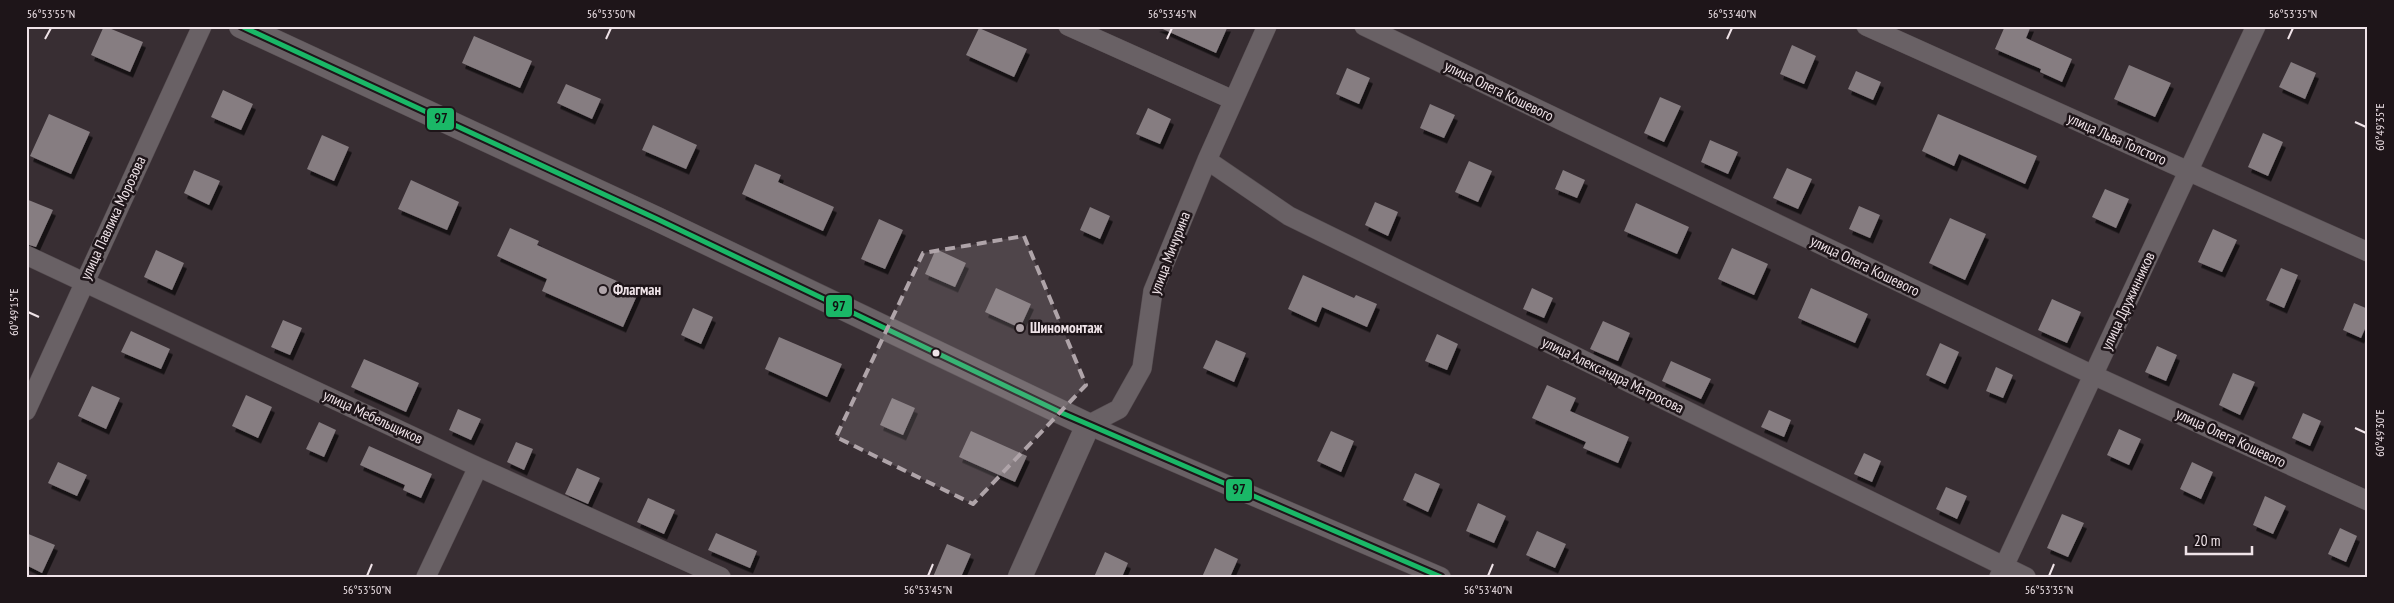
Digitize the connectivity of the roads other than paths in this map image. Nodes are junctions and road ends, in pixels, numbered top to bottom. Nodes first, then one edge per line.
1 (202, 26) edge
2 (241, 26) edge
3 (1068, 26) edge
4 (1267, 26) edge
5 (1364, 26) edge
6 (1866, 26) edge
7 (2256, 26) edge
8 (1233, 100) junction
9 (1207, 160) junction
10 (2189, 172) junction
11 (2368, 252) edge
12 (26, 255) edge
13 (84, 282) junction
14 (2093, 374) junction
15 (26, 411) edge
16 (1088, 425) junction
17 (478, 467) junction
18 (2368, 501) edge
19 (2002, 572) edge
20 (702, 573) edge
21 (426, 577) edge
22 (721, 577) edge
23 (1020, 577) edge
24 (1442, 577) edge
25 (2026, 577) edge

1 - 13 street, улица Павлика Морозова
2 - 16 street
3 - 8 street
4 - 8 street, улица Мичурина
5 - 14 street, улица Олега Кошевого
6 - 10 street, улица Льва Толстого
7 - 10 street, улица Дружинников
8 - 9 street, улица Мичурина
9 - 16 street, улица Мичурина
9 - 19 street, улица Александра Матросова
10 - 11 street, улица Льва Толстого
10 - 14 street, улица Дружинников
12 - 13 street, улица Мебельщиков
13 - 15 street, улица Павлика Морозова
13 - 17 street, улица Мебельщиков
14 - 18 street, улица Олега Кошевого
14 - 19 street, улица Дружинников
16 - 23 street
16 - 24 street
17 - 20 street, улица Мебельщиков
17 - 21 street
19 - 25 street, улица Александра Матросова
20 - 22 street, улица Мебельщиков

